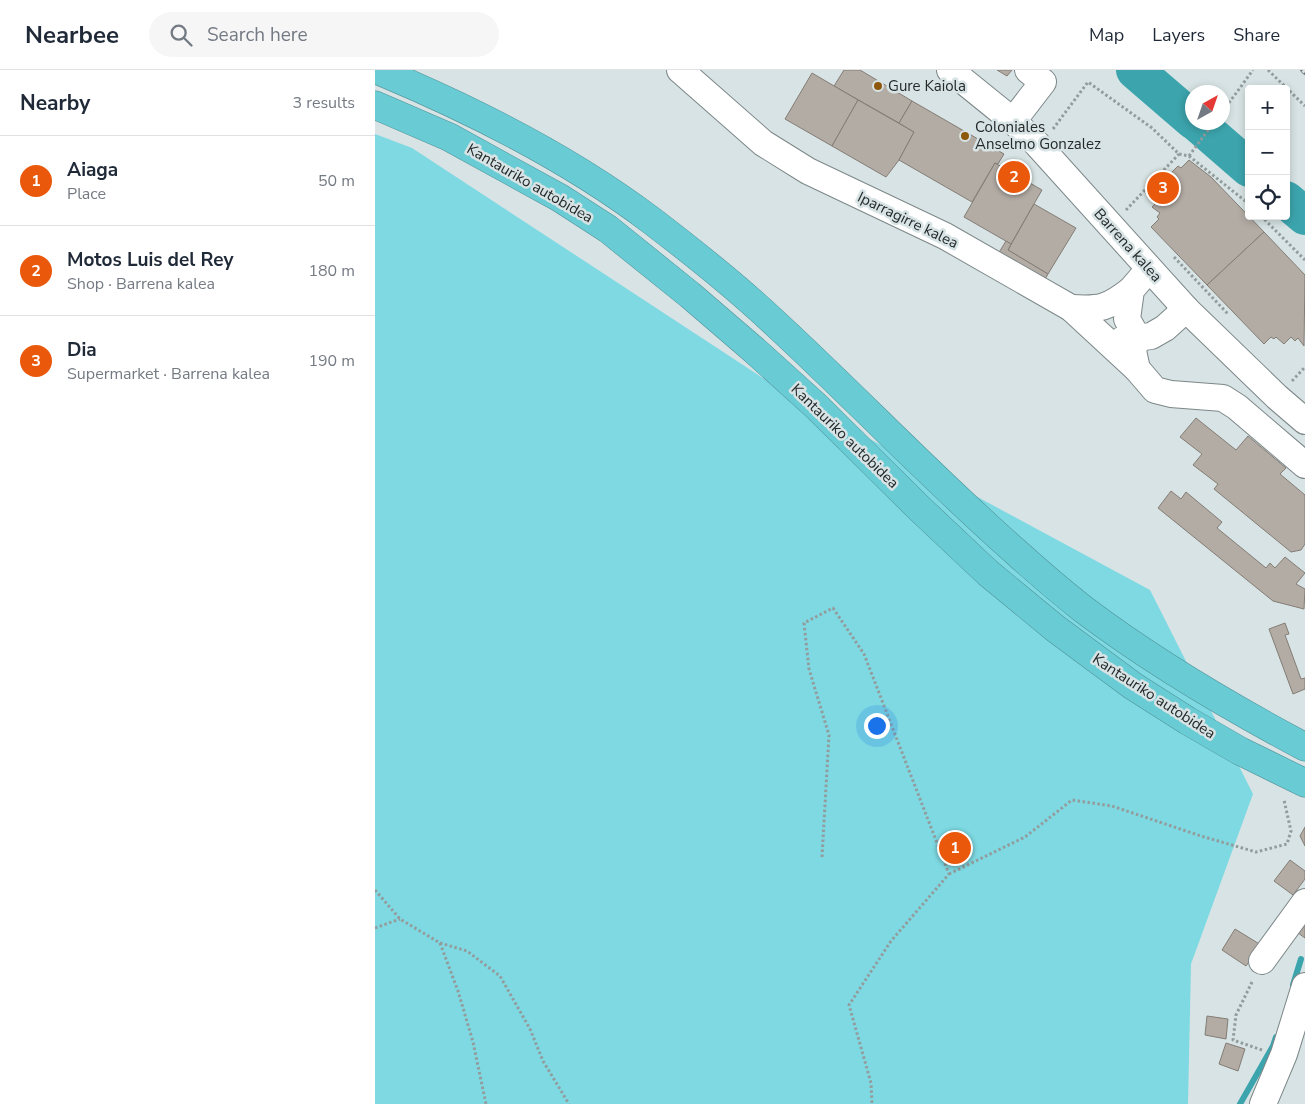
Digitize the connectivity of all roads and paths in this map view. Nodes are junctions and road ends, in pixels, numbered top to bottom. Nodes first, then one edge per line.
1 (377, 70) edge
2 (680, 70) edge
3 (950, 70) edge
4 (1253, 70) edge
5 (1268, 70) edge
6 (1040, 74) edge
7 (1230, 101) edge
8 (375, 105) edge
9 (1305, 106) edge
10 (1013, 121) junction
11 (1208, 130) edge
12 (1051, 131) dead end
13 (1179, 154) junction
14 (1189, 156) junction
15 (1122, 201) dead end
16 (1245, 201) edge
17 (1128, 207) junction
18 (1125, 211) dead end
19 (1265, 220) edge
20 (1305, 260) edge
21 (1149, 269) junction
22 (1131, 290) junction
23 (1081, 309) junction
24 (1186, 309) junction
25 (1132, 328) junction
26 (1103, 337) junction
27 (1305, 367) edge
28 (1137, 369) junction
29 (1288, 385) dead end
30 (1305, 421) edge
31 (1305, 465) edge
32 (1305, 747) edge
33 (1294, 790) edge
34 (822, 857) dead end
35 (949, 874) junction
36 (375, 890) edge
37 (1305, 902) edge
38 (400, 919) junction
39 (375, 928) edge
40 (439, 943) junction
41 (1262, 961) joint
42 (1305, 986) edge
43 (1260, 1050) dead end
44 (486, 1104) edge
45 (569, 1104) edge
46 (872, 1104) edge
47 (1263, 1104) edge

1 - 32 highway, Kantauriko autobidea
2 - 23 street, Iparragirre kalea
3 - 10 street, Barrena kalea
4 - 7 path
5 - 9 path
6 - 10 street
8 - 33 highway, Kantauriko autobidea
10 - 21 street, Barrena kalea
11 - 14 path
12 - 13 path
13 - 14 path
13 - 17 path
14 - 16 path
15 - 17 path
17 - 18 path
19 - 20 path
21 - 22 street, Barrena kalea
21 - 24 street, Barrena kalea
22 - 23 street, Barrena kalea
22 - 25 street
23 - 25 street
23 - 26 street, Iparragirre kalea
24 - 25 street
24 - 30 street, Barrena kalea
25 - 26 street
25 - 28 street
26 - 28 street, Iparragirre kalea
27 - 29 path
28 - 31 street, Iparragirre kalea
33 - 35 path
34 - 35 path
35 - 46 path
36 - 38 path
37 - 41 street
38 - 39 path
38 - 40 path
40 - 44 path
40 - 45 path
41 - 43 path
42 - 47 street

